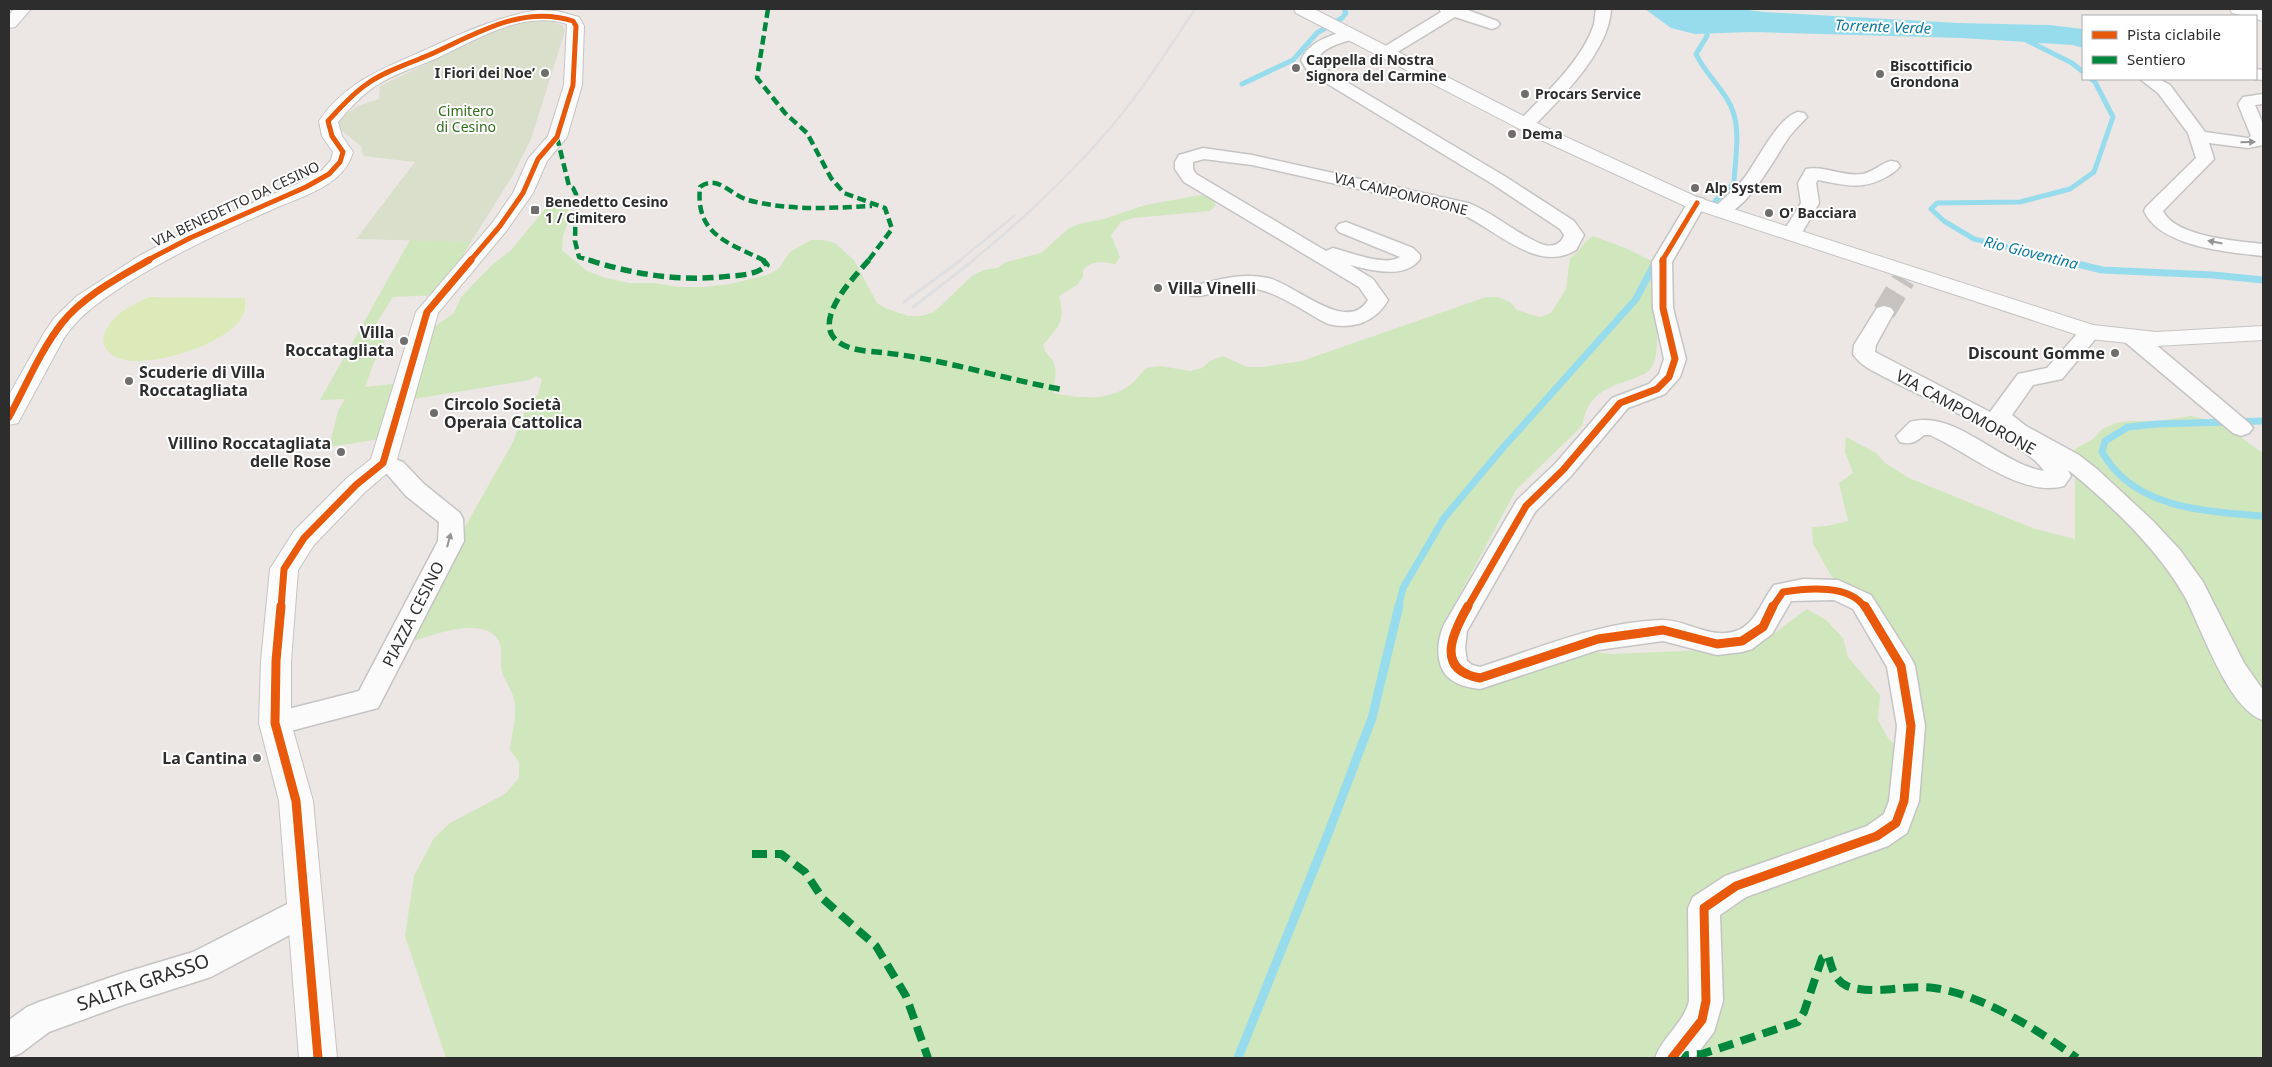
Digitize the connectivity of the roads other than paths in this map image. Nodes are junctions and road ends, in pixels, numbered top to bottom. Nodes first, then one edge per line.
1 (23, 9) edge
2 (1302, 9) edge
3 (2238, 9) edge
4 (1453, 10) edge
5 (1604, 10) edge
6 (2263, 16) edge
7 (9, 23) edge
8 (1492, 24) dead end
9 (1337, 28) junction
10 (1385, 53) junction
11 (2150, 80) edge
12 (2172, 80) edge
13 (2171, 98) junction
14 (2263, 99) edge
15 (1798, 117) dead end
16 (1526, 125) junction
17 (2200, 137) junction
18 (1891, 166) dead end
19 (1710, 207) junction
20 (1346, 228) dead end
21 (1792, 234) junction
22 (1313, 250) junction
23 (2263, 250) edge
24 (1196, 291) dead end
25 (1884, 312) tunnel mouth
26 (2090, 332) junction
27 (2263, 333) edge
28 (2134, 338) junction
29 (9, 417) edge
30 (2241, 428) dead end
31 (1908, 436) dead end
32 (383, 463) junction
33 (2263, 708) edge
34 (275, 723) junction
35 (305, 910) junction
36 (9, 1041) edge
37 (318, 1058) edge
38 (1672, 1058) edge

1 - 7 street
2 - 9 street
3 - 6 street
4 - 8 street
4 - 10 street
5 - 16 street
9 - 10 street
9 - 22 street, VIA CAMPOMORONE
10 - 16 street
11 - 13 street
12 - 13 street
13 - 17 street
17 -> 14 street
15 - 19 street
16 - 19 street
23 -> 17 street
18 - 21 street
19 - 21 street
19 - 38 street
20 - 22 street, VIA CAMPOMORONE
21 - 26 street
22 - 24 street, VIA CAMPOMORONE
25 - 31 street, VIA CAMPOMORONE
26 - 28 street
26 - 33 street, VIA CAMPOMORONE
27 - 28 street
28 - 30 street
29 - 32 street, VIA BENEDETTO DA CESINO
32 - 34 street
34 -> 32 street, PIAZZA CESINO
34 - 35 street
35 - 36 street, SALITA GRASSO
35 - 37 street

